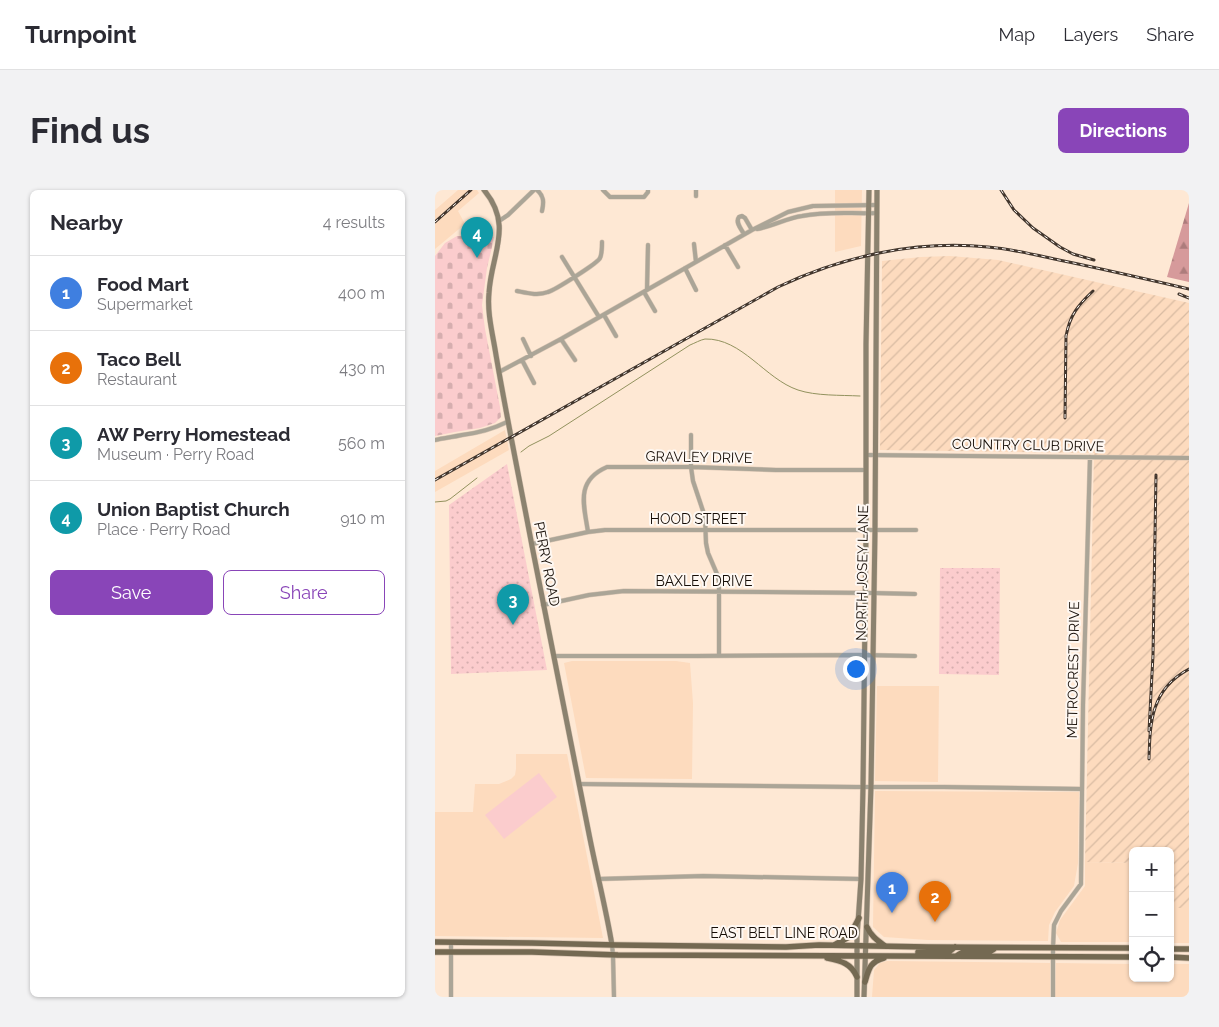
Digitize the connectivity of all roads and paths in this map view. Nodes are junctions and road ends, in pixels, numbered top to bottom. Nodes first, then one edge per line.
1 (484, 190) edge
2 (535, 190) edge
3 (603, 190) edge
4 (648, 190) edge
5 (696, 190) edge
6 (869, 190) edge
7 (877, 190) edge
8 (696, 196) dead end
9 (869, 205) junction
10 (877, 205) junction
11 (542, 211) dead end
12 (869, 214) junction
13 (877, 214) junction
14 (499, 220) junction
15 (752, 230) junction
16 (745, 234) junction
17 (602, 242) dead end
18 (694, 244) dead end
19 (648, 245) dead end
20 (725, 245) junction
21 (562, 257) dead end
22 (696, 262) junction
23 (738, 267) dead end
24 (685, 268) junction
25 (574, 277) junction
26 (696, 290) dead end
27 (517, 291) dead end
28 (645, 291) junction
29 (655, 312) dead end
30 (604, 315) junction
31 (599, 318) junction
32 (616, 336) dead end
33 (523, 339) dead end
34 (561, 339) junction
35 (531, 356) junction
36 (522, 360) junction
37 (575, 360) dead end
38 (499, 372) junction
39 (534, 383) dead end
40 (507, 422) junction
41 (691, 435) dead end
42 (435, 440) edge
43 (867, 455) junction
44 (875, 455) junction
45 (1089, 457) junction
46 (1189, 458) edge
47 (691, 467) junction
48 (867, 470) junction
49 (705, 530) junction
50 (916, 530) dead end
51 (866, 531) junction
52 (875, 531) junction
53 (588, 532) junction
54 (531, 544) junction
55 (719, 592) junction
56 (865, 593) junction
57 (873, 593) junction
58 (915, 594) dead end
59 (543, 605) junction
60 (864, 654) junction
61 (873, 655) junction
62 (553, 656) junction
63 (719, 656) junction
64 (915, 656) dead end
65 (579, 784) junction
66 (871, 786) junction
67 (863, 787) junction
68 (1082, 789) junction
69 (598, 879) junction
70 (861, 879) junction
71 (859, 918) junction
72 (867, 927) junction
73 (435, 942) edge
74 (451, 942) junction
75 (612, 945) junction
76 (834, 945) junction
77 (857, 945) junction
78 (867, 946) junction
79 (885, 946) junction
80 (955, 947) junction
81 (999, 947) junction
82 (1053, 948) junction
83 (1129, 948) edge
84 (1174, 949) edge
85 (1189, 949) edge
86 (435, 952) edge
87 (451, 952) junction
88 (613, 955) junction
89 (820, 956) junction
90 (857, 956) junction
91 (866, 956) junction
92 (890, 956) junction
93 (906, 956) junction
94 (956, 956) junction
95 (1053, 957) junction
96 (1129, 957) edge
97 (1174, 958) edge
98 (1189, 958) edge
99 (857, 977) junction
100 (865, 982) junction
101 (451, 997) edge
102 (613, 997) edge
103 (857, 997) edge
104 (864, 997) edge
105 (1053, 997) edge

1 - 14 main road, PERRY ROAD
2 - 11 street
2 - 14 street
3 - 4 street
5 - 8 street
6 - 9 main road, NORTH JOSEY LANE
7 - 10 main road, NORTH JOSEY LANE
9 - 10 street
9 - 12 main road, NORTH JOSEY LANE
9 - 15 street
10 - 13 main road, NORTH JOSEY LANE
12 - 13 street
12 - 15 street
12 - 43 main road, NORTH JOSEY LANE
13 - 44 main road, NORTH JOSEY LANE
14 - 38 main road, PERRY ROAD
15 - 16 street
15 - 16 street
16 - 20 street
17 - 25 street
18 - 22 street
19 - 28 street
20 - 22 street
20 - 23 street
21 - 25 street
22 - 24 street
24 - 26 street
24 - 28 street
25 - 27 street
25 - 31 street
28 - 29 street
28 - 30 street
30 - 31 street
30 - 32 street
31 - 34 street
33 - 35 street
34 - 35 street
34 - 37 street
35 - 36 street
36 - 38 street
36 - 39 street
38 - 40 main road, PERRY ROAD
40 - 42 street
40 - 54 main road, PERRY ROAD
41 - 47 street
43 - 44 street, COUNTRY CLUB DRIVE
43 - 48 main road, NORTH JOSEY LANE
44 - 45 street, COUNTRY CLUB DRIVE
44 - 52 main road, NORTH JOSEY LANE
45 - 46 street, COUNTRY CLUB DRIVE
45 - 68 street, METROCREST DRIVE
47 - 48 street, GRAVLEY DRIVE
47 - 49 street
47 - 53 street, GRAVLEY DRIVE
48 - 51 main road, NORTH JOSEY LANE
49 - 51 street, HOOD STREET
49 - 53 street, HOOD STREET
49 - 55 street
50 - 52 street, HOOD STREET
51 - 52 street, HOOD STREET
51 - 56 main road, NORTH JOSEY LANE
52 - 57 main road, NORTH JOSEY LANE
53 - 54 street, HOOD STREET
54 - 59 main road, PERRY ROAD
55 - 56 street, BAXLEY DRIVE
55 - 59 street, BAXLEY DRIVE
55 - 63 street
56 - 57 street, BAXLEY DRIVE
56 - 60 main road, NORTH JOSEY LANE
57 - 58 street, BAXLEY DRIVE
57 - 61 main road, NORTH JOSEY LANE
59 - 62 main road, PERRY ROAD
60 - 61 street
60 - 63 street
60 - 67 main road, NORTH JOSEY LANE
61 - 64 street
61 - 66 main road, NORTH JOSEY LANE
62 - 63 street
62 - 65 main road, PERRY ROAD
65 - 67 street
65 - 69 main road, PERRY ROAD
66 - 67 street
66 - 68 street
66 - 72 main road, NORTH JOSEY LANE
67 - 70 main road, NORTH JOSEY LANE
68 - 82 street, METROCREST DRIVE
69 - 70 street
69 - 75 main road, PERRY ROAD
70 - 71 main road, NORTH JOSEY LANE
71 - 76 main road
71 - 77 main road, NORTH JOSEY LANE
72 - 78 main road, NORTH JOSEY LANE
72 - 79 main road
73 - 74 main road, EAST BELT LINE ROAD
74 - 75 main road, EAST BELT LINE ROAD
74 - 87 street
75 - 76 main road, EAST BELT LINE ROAD
75 - 88 street
76 - 77 main road, EAST BELT LINE ROAD
77 - 78 main road, EAST BELT LINE ROAD
77 - 90 main road, NORTH JOSEY LANE
78 - 79 main road, EAST BELT LINE ROAD
78 - 91 main road, NORTH JOSEY LANE
79 - 80 main road, EAST BELT LINE ROAD
80 - 81 main road, EAST BELT LINE ROAD
80 - 93 main road
81 - 82 main road, EAST BELT LINE ROAD
81 - 94 main road
82 - 83 main road, EAST BELT LINE ROAD
82 - 95 street
84 - 85 main road
86 - 87 main road, EAST BELT LINE ROAD
87 - 88 main road, EAST BELT LINE ROAD
87 - 101 street
88 - 89 main road, EAST BELT LINE ROAD
88 - 102 street
89 - 90 main road, EAST BELT LINE ROAD
89 - 99 main road
90 - 91 main road, EAST BELT LINE ROAD
90 - 99 main road, NORTH JOSEY LANE
91 - 92 main road, EAST BELT LINE ROAD
91 - 100 main road, NORTH JOSEY LANE
92 - 93 main road, EAST BELT LINE ROAD
92 - 100 main road
93 - 94 main road, EAST BELT LINE ROAD
94 - 95 main road, EAST BELT LINE ROAD
95 - 96 main road, EAST BELT LINE ROAD
95 - 105 street
97 - 98 main road
99 - 103 main road, NORTH JOSEY LANE
100 - 104 main road, NORTH JOSEY LANE

